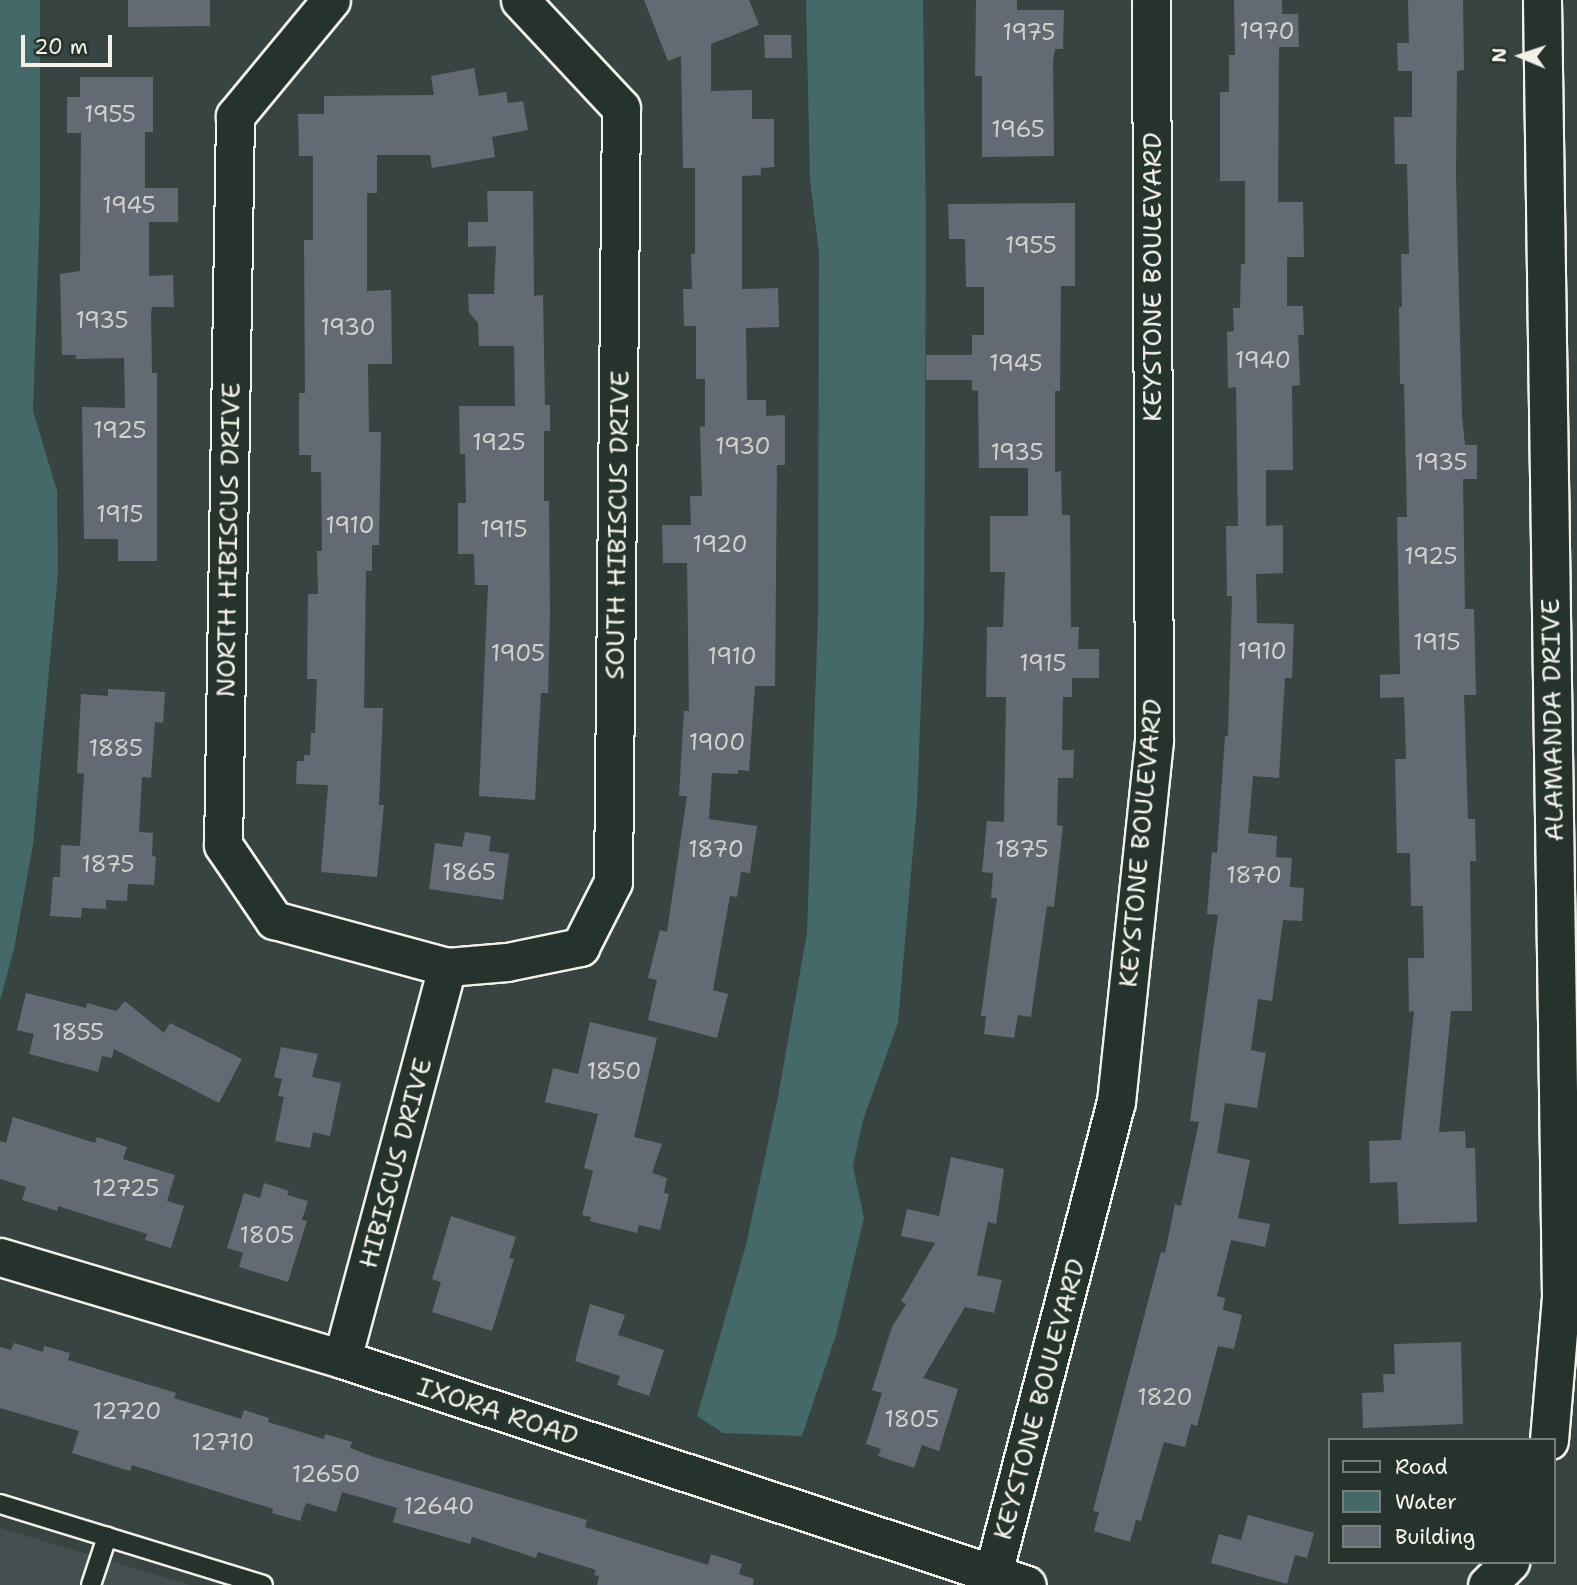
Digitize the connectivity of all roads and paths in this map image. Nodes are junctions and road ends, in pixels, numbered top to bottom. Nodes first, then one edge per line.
1 (331, 0) edge
2 (520, 0) edge
3 (1151, 0) edge
4 (1542, 0) edge
5 (447, 967) junction
6 (0, 1257) edge
7 (342, 1359) junction
8 (1549, 1438) edge
9 (0, 1504) edge
10 (107, 1536) junction
11 (1508, 1564) edge
12 (1003, 1582) edge
13 (91, 1585) edge
14 (263, 1585) edge
15 (1487, 1585) edge

1 - 5 street, NORTH HIBISCUS DRIVE
2 - 5 street, SOUTH HIBISCUS DRIVE
3 - 12 street, KEYSTONE BOULEVARD
4 - 8 street, ALAMANDA DRIVE
5 - 7 street, HIBISCUS DRIVE
6 - 7 street, IXORA ROAD
7 - 12 street, IXORA ROAD
9 - 10 lane
10 - 13 lane
10 - 14 lane
11 - 15 street

